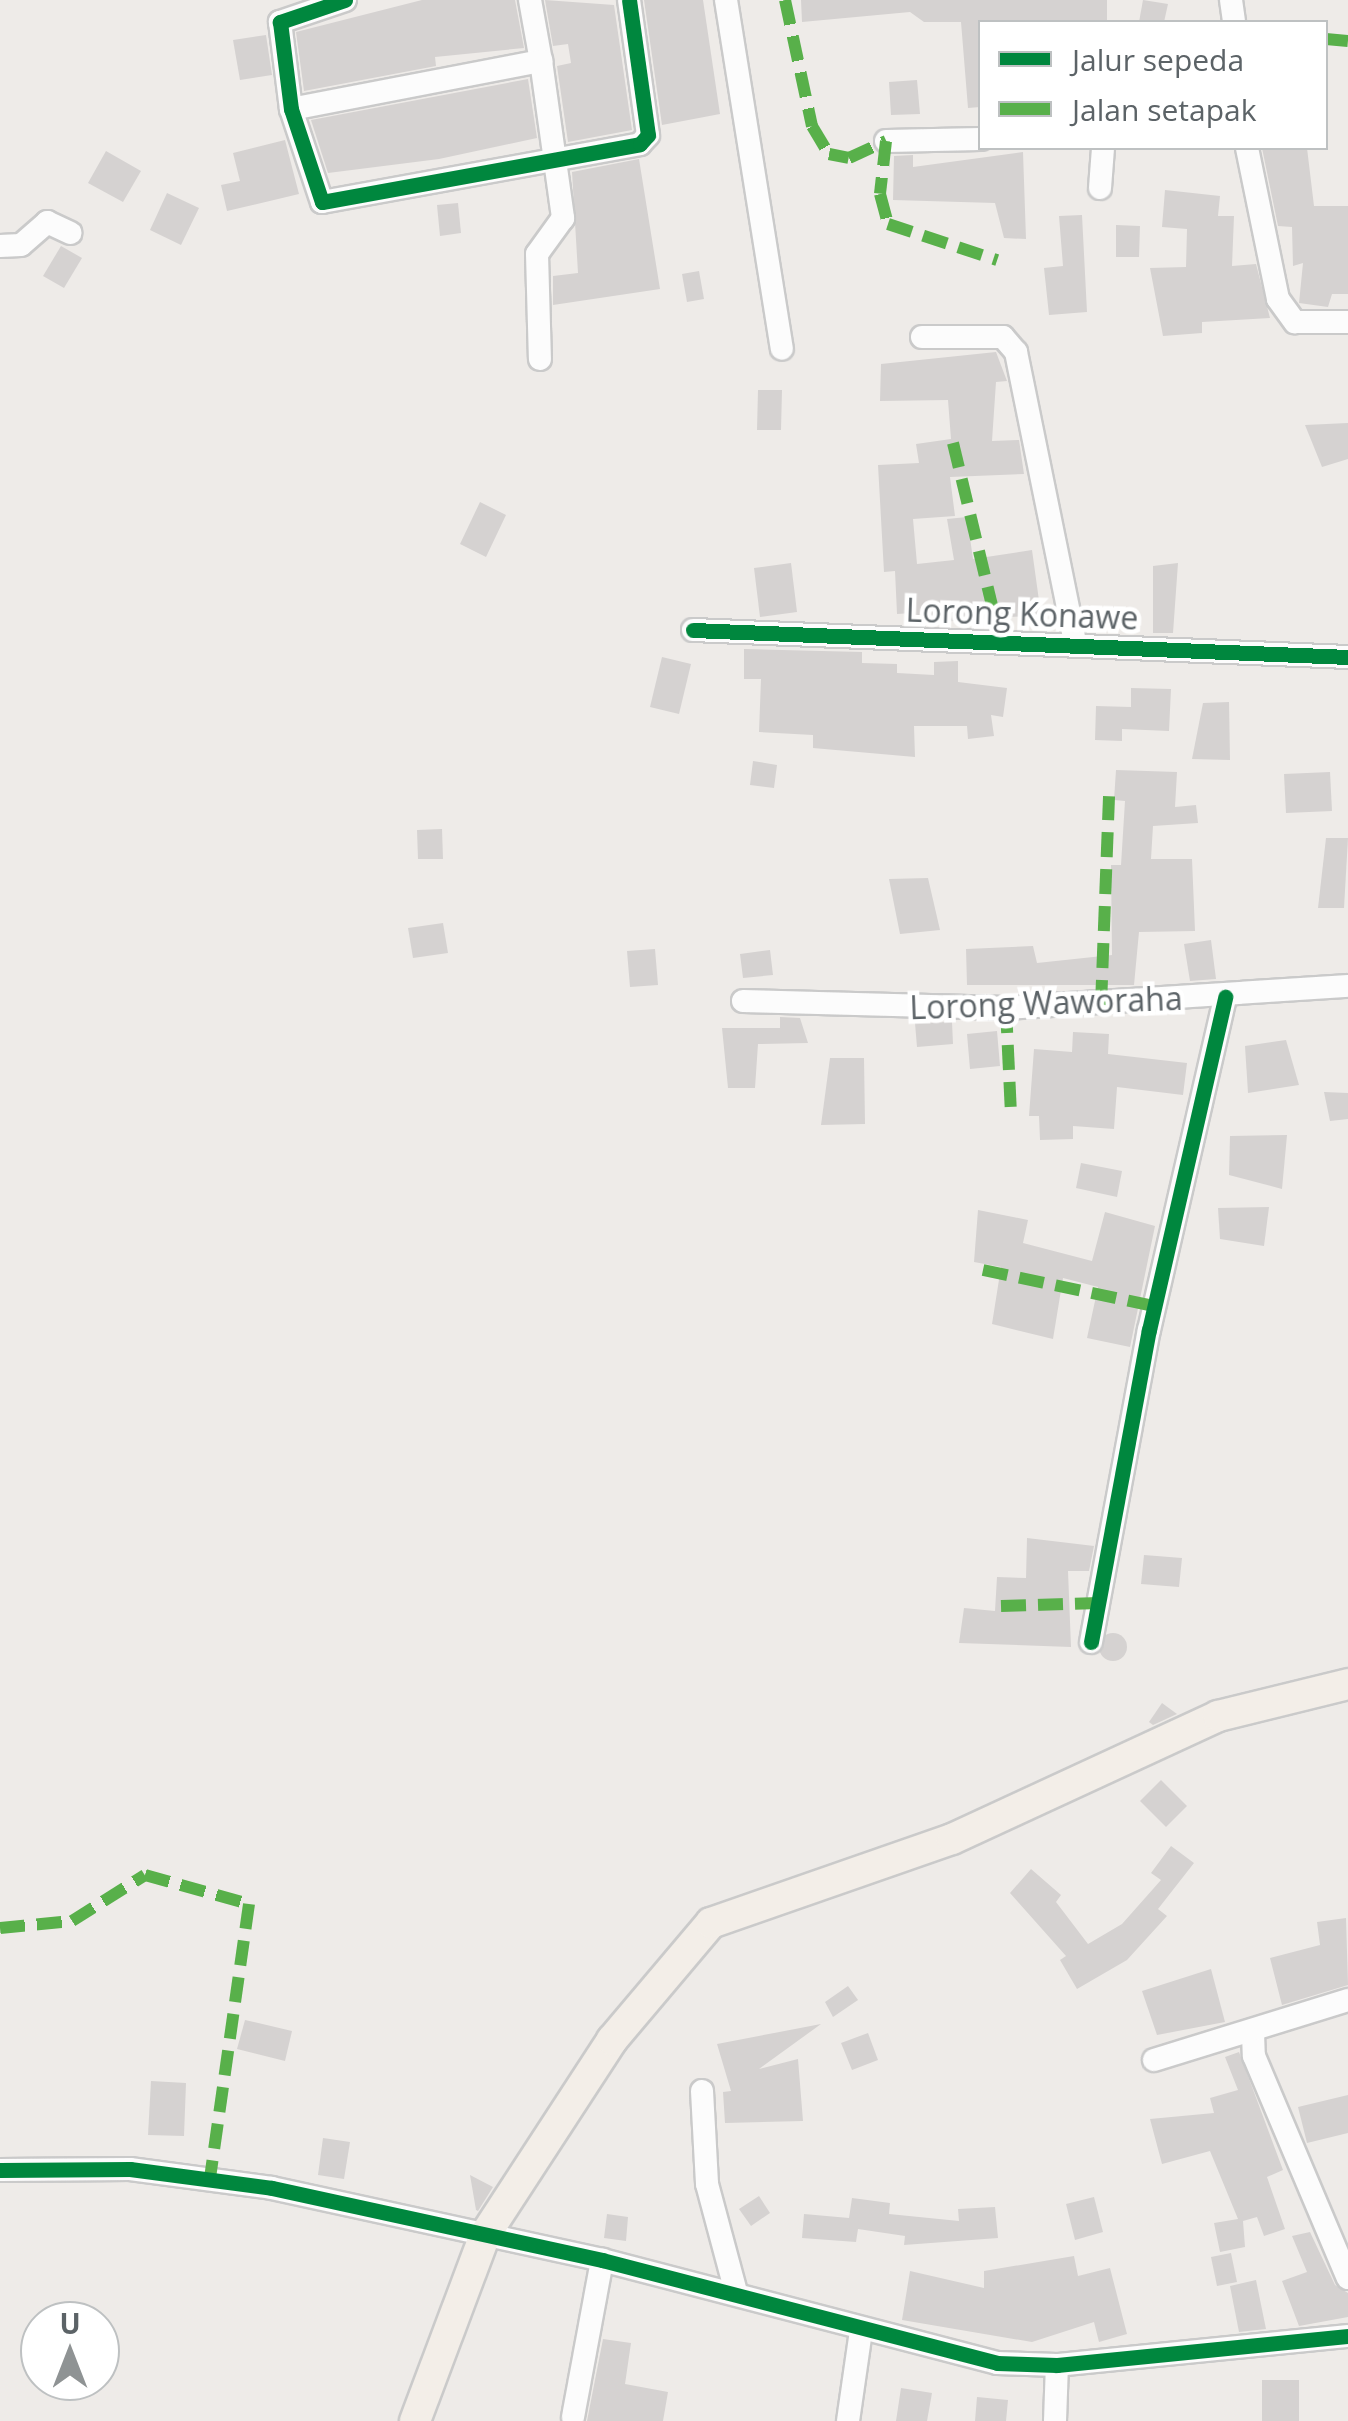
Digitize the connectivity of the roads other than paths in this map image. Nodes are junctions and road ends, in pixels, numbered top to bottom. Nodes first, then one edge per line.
1 (345, 0) edge
2 (530, 0) edge
3 (629, 0) edge
4 (726, 0) edge
5 (541, 60) junction
6 (291, 109) junction
7 (978, 139) edge
8 (886, 141) dead end
9 (1103, 150) edge
10 (1247, 150) edge
11 (558, 154) junction
12 (1100, 188) dead end
13 (71, 233) dead end
14 (0, 246) edge
15 (1348, 322) edge
16 (922, 336) dead end
17 (782, 349) dead end
18 (540, 359) dead end
19 (693, 630) dead end
20 (1075, 642) junction
21 (1348, 657) edge
22 (1348, 986) edge
23 (1225, 997) junction
24 (743, 1002) dead end
25 (1092, 1642) dead end
26 (1348, 1684) edge
27 (1348, 2000) edge
28 (1253, 2033) junction
29 (1154, 2060) dead end
30 (702, 2091) dead end
31 (0, 2170) edge
32 (485, 2235) junction
33 (602, 2260) junction
34 (1348, 2278) edge
35 (736, 2292) junction
36 (861, 2331) junction
37 (1348, 2336) edge
38 (1056, 2366) junction
39 (573, 2417) dead end
40 (415, 2421) edge
41 (848, 2421) edge
42 (1055, 2421) edge

1 - 6 street
2 - 5 street
3 - 11 street
4 - 17 street
5 - 6 street
5 - 11 street
6 - 11 street
7 - 8 street
9 - 12 street
10 - 15 street
11 - 18 street
13 - 14 street
16 - 20 street, Lorong Konawe
19 - 20 street, Lorong Konawe
20 - 21 street, Lorong Konawe
22 - 23 street, Lorong Waworaha
23 - 24 street, Lorong Waworaha
23 - 25 street
26 - 32 main road
27 - 28 street
28 - 29 street
28 - 34 street
30 - 35 street
31 - 32 street
32 - 33 street
32 - 40 main road
33 - 35 street
33 - 39 street
35 - 36 street
36 - 38 street
36 - 41 street
37 - 38 street
38 - 42 street

